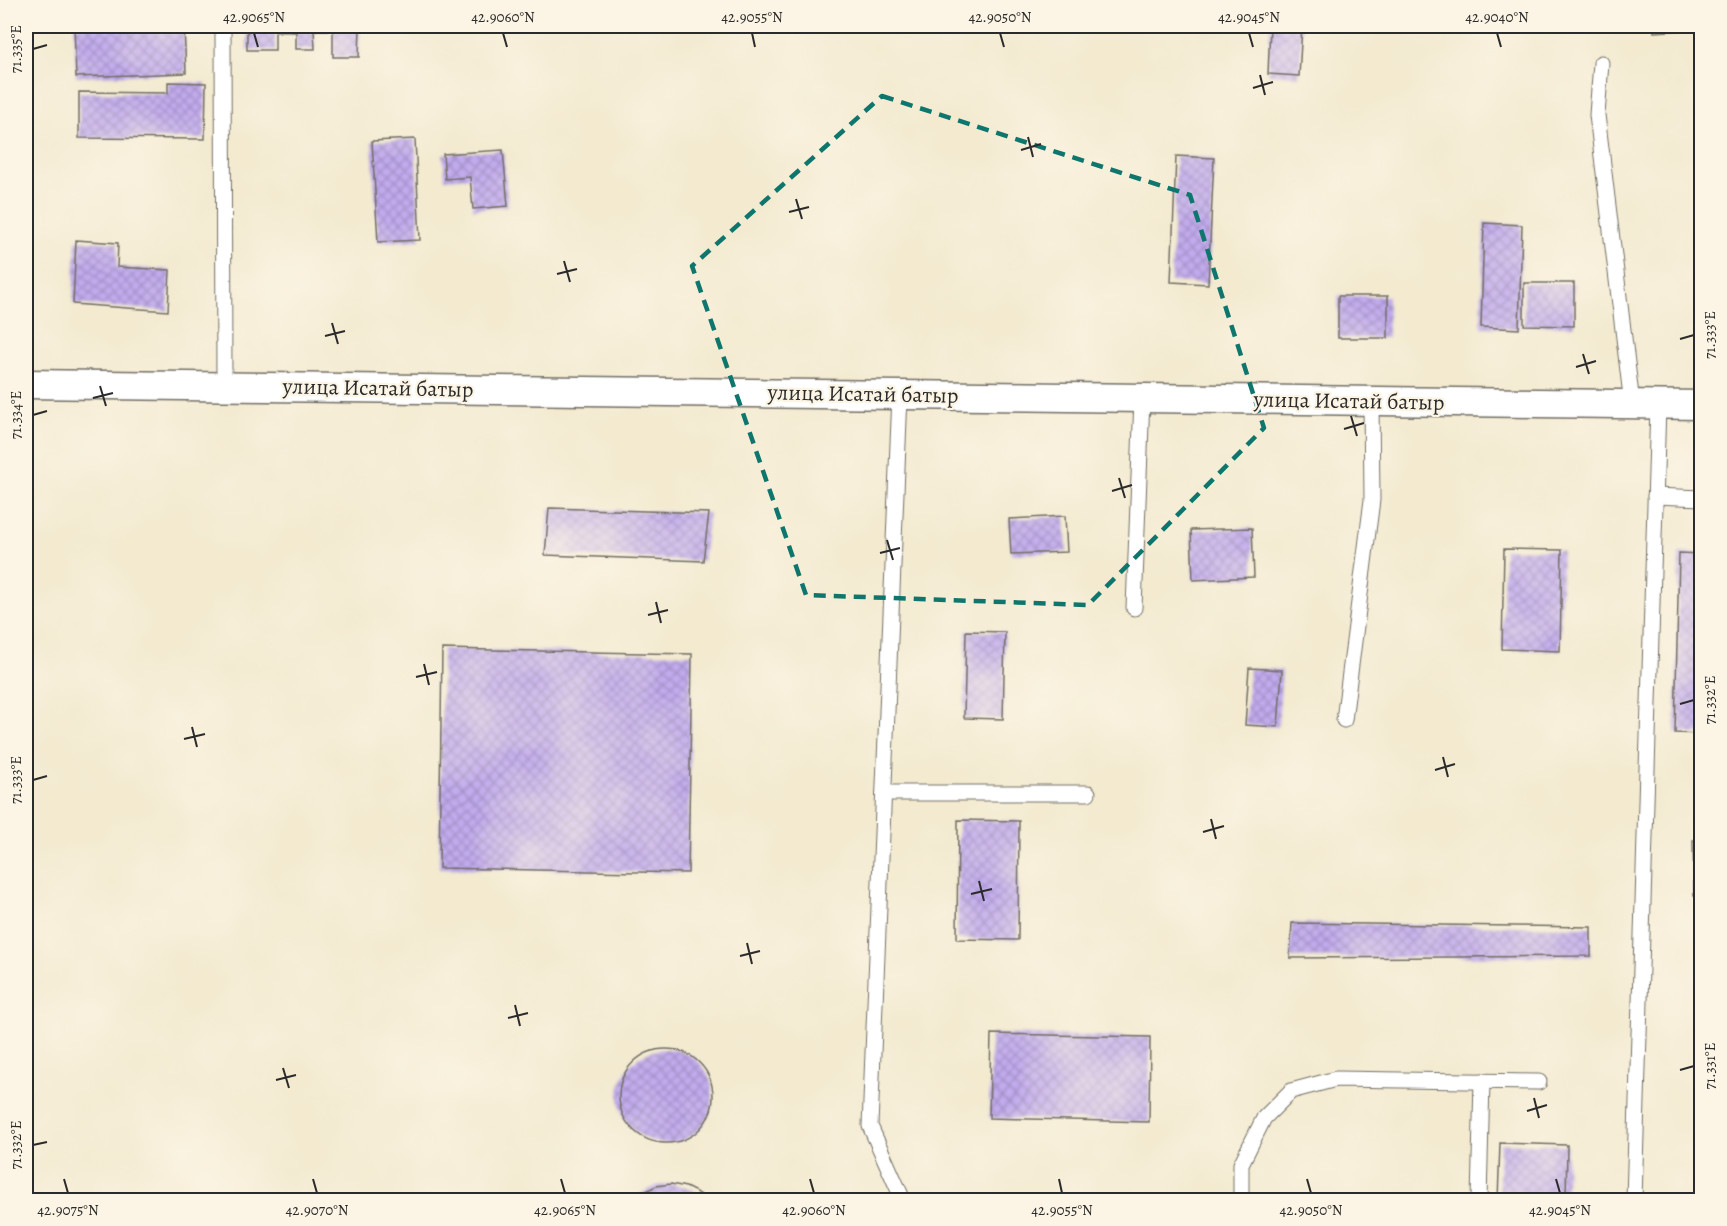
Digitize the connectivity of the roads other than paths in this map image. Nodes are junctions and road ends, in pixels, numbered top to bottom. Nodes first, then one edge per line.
1 (223, 26) edge
2 (1601, 63) dead end
3 (26, 384) edge
4 (224, 386) junction
5 (900, 395) junction
6 (1142, 398) junction
7 (1371, 401) junction
8 (1645, 404) junction
9 (1701, 405) edge
10 (1655, 496) junction
11 (1701, 498) edge
12 (1134, 608) dead end
13 (1344, 720) dead end
14 (884, 793) junction
15 (1088, 793) dead end
16 (1482, 1081) junction
17 (1539, 1082) dead end
18 (903, 1200) edge
19 (1241, 1200) edge
20 (1479, 1200) edge
21 (1634, 1200) edge

1 - 4 lane
2 - 8 lane
3 - 4 street, улица Исатай батыр
4 - 5 street, улица Исатай батыр
5 - 6 street, улица Исатай батыр
5 - 14 lane
6 - 7 street, улица Исатай батыр
6 - 12 lane
7 - 8 street, улица Исатай батыр
7 - 13 lane
8 - 9 street, улица Исатай батыр
8 - 10 lane
10 - 11 lane
10 - 21 lane
14 - 15 lane
14 - 18 lane
16 - 17 lane
16 - 19 lane
16 - 20 lane

